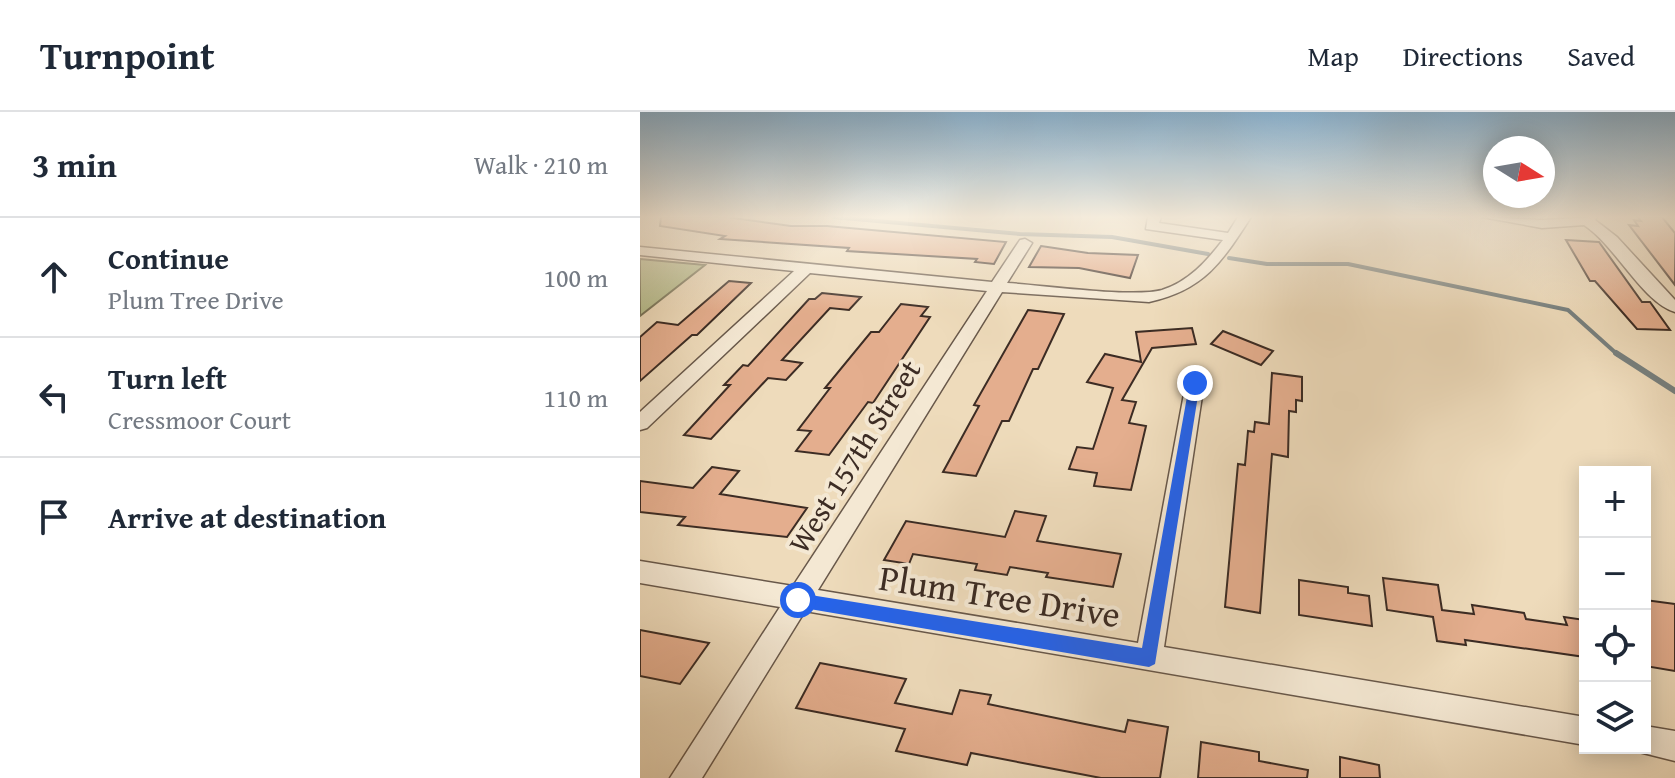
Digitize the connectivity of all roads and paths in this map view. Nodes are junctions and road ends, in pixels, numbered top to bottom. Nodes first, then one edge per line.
1 (1022, 248) edge
2 (1223, 248) edge
3 (1620, 248) edge
4 (640, 251) edge
5 (807, 267) junction
6 (996, 287) junction
7 (1675, 307) edge
8 (1195, 383) dead end
9 (640, 423) edge
10 (640, 572) edge
11 (798, 600) junction
12 (1149, 658) junction
13 (1579, 730) edge
14 (1651, 742) edge
15 (1675, 746) edge
16 (685, 778) edge

1 - 6 street, West 157th Street
2 - 6 street
3 - 7 street
4 - 5 street
5 - 6 street
5 - 9 street
6 - 11 street, West 157th Street
8 - 12 street
10 - 11 street, Plum Tree Drive
11 - 12 street, Plum Tree Drive
11 - 16 street, West 157th Street
12 - 13 street, Plum Tree Drive
14 - 15 street

